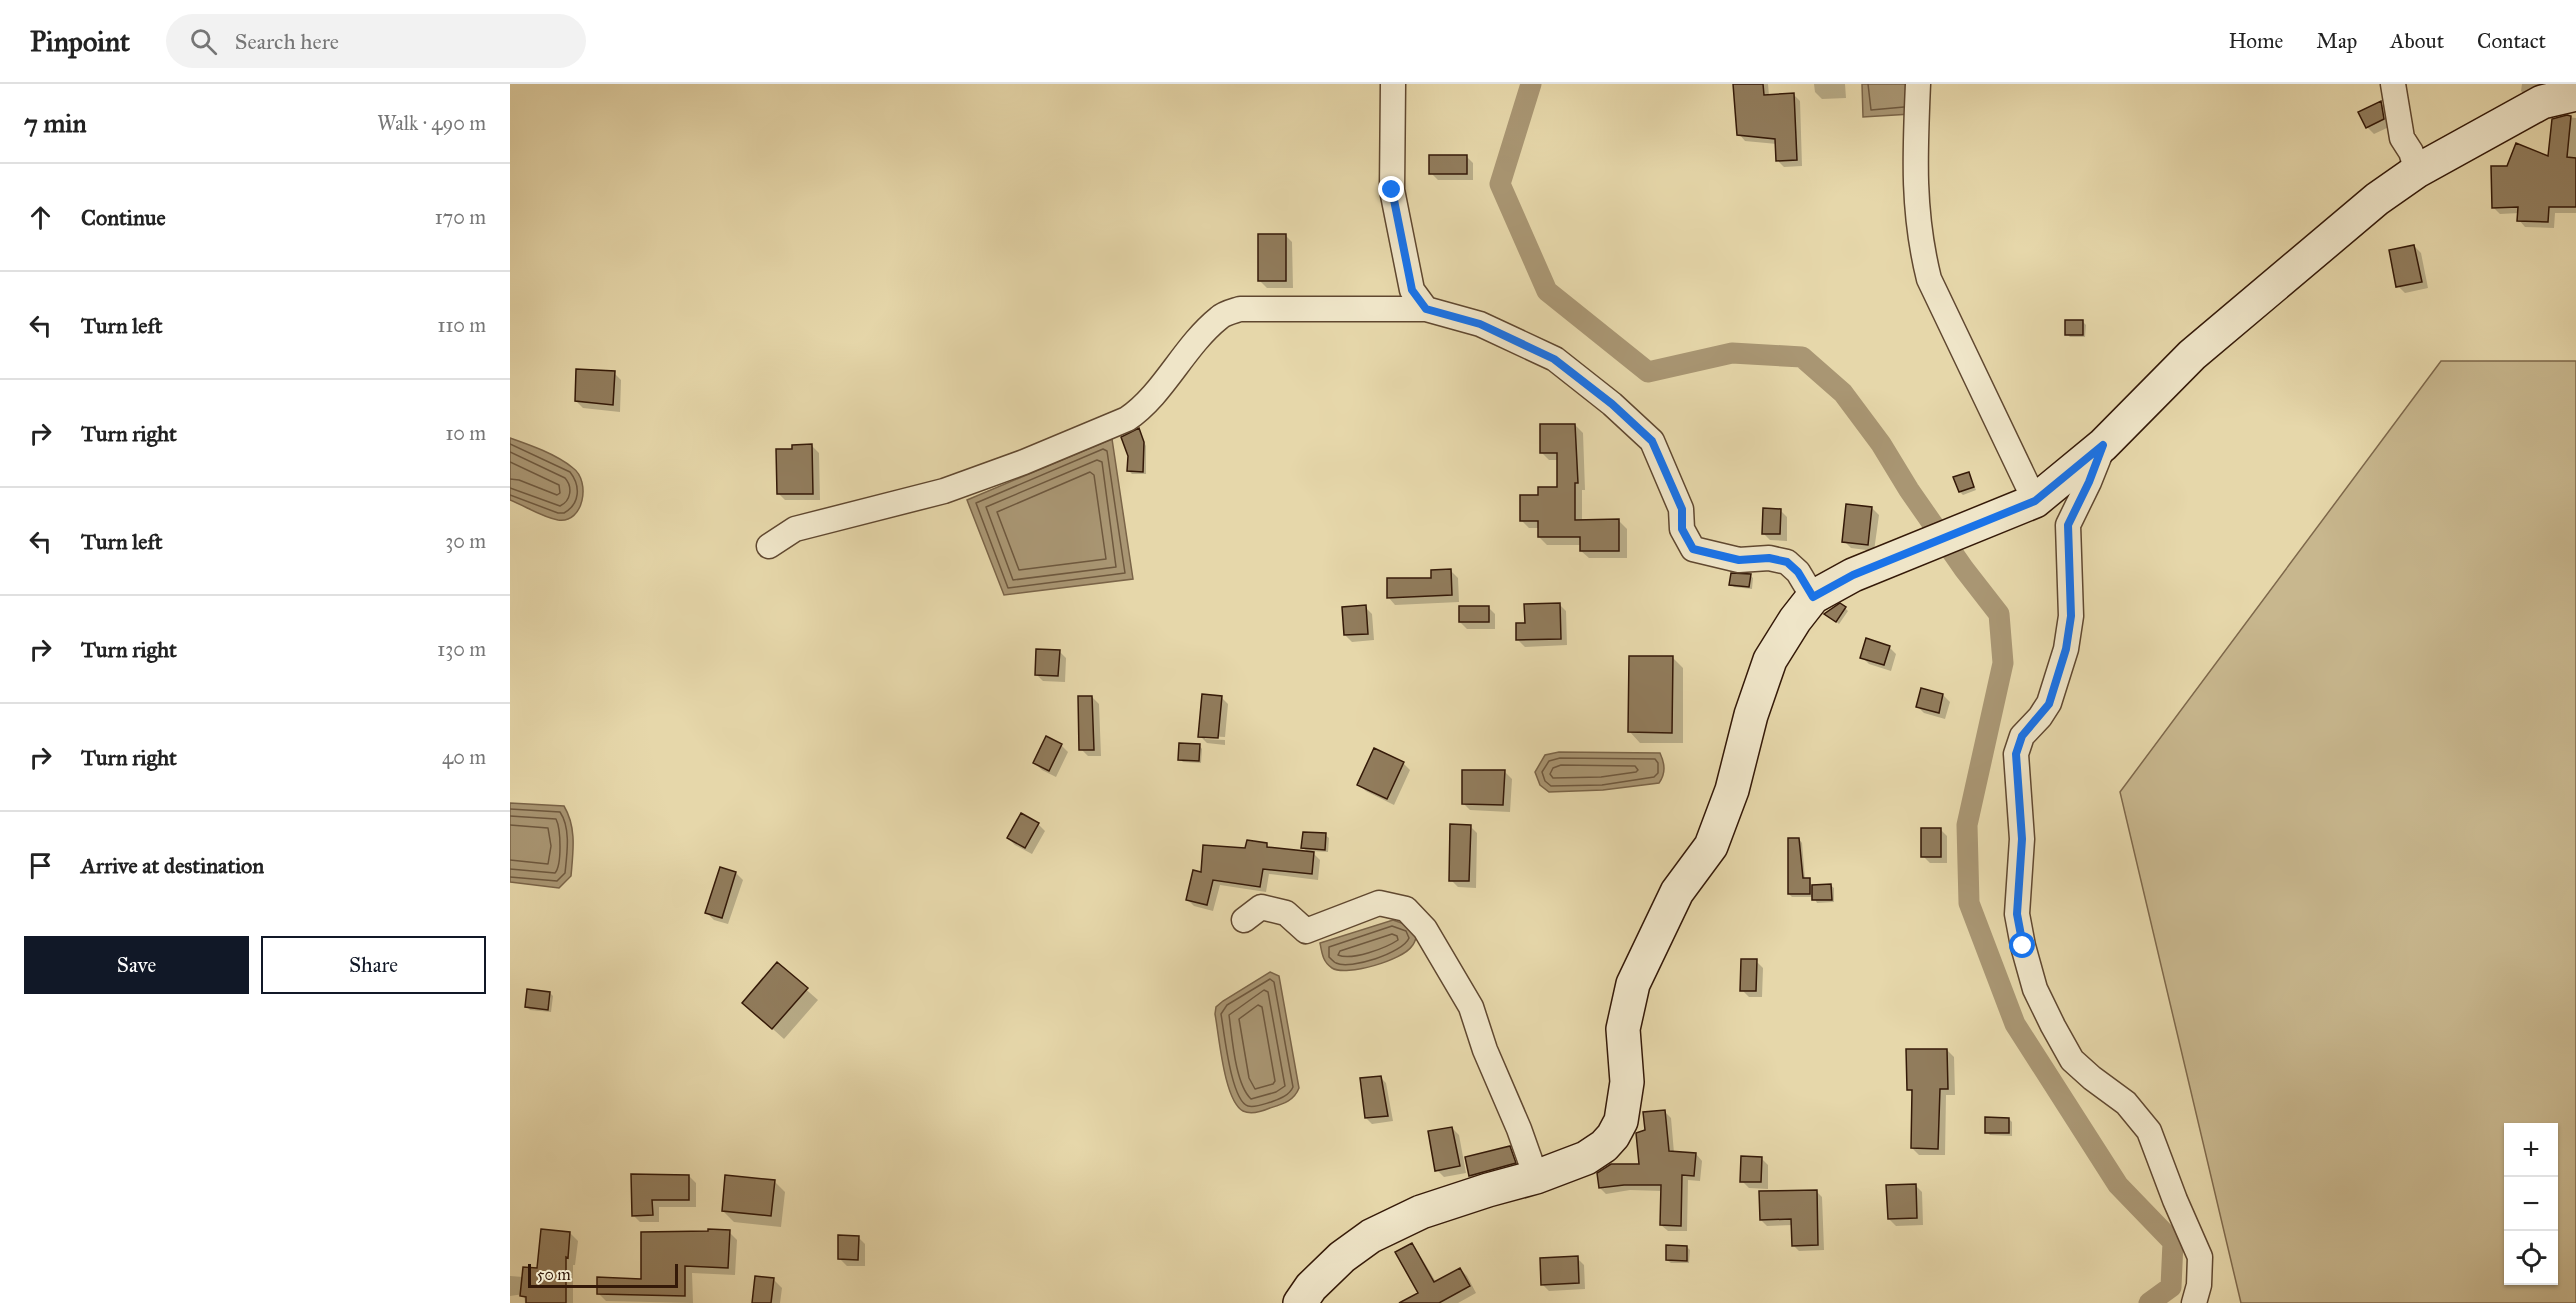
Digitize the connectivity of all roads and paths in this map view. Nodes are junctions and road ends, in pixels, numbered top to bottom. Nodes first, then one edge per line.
1 (1393, 84) edge
2 (1918, 84) edge
3 (2393, 84) edge
4 (2576, 94) edge
5 (2416, 171) junction
6 (1426, 309) junction
7 (2103, 445) junction
8 (2035, 501) junction
9 (768, 546) dead end
10 (1813, 597) junction
11 (1244, 920) dead end
12 (1536, 1177) junction
13 (1300, 1303) edge
14 (2194, 1303) edge

1 - 6 street
2 - 8 street
3 - 5 street
4 - 5 street
5 - 7 street
6 - 9 street
6 - 10 street
7 - 8 street
7 - 14 street
8 - 10 street
10 - 12 street
11 - 12 street
12 - 13 street

